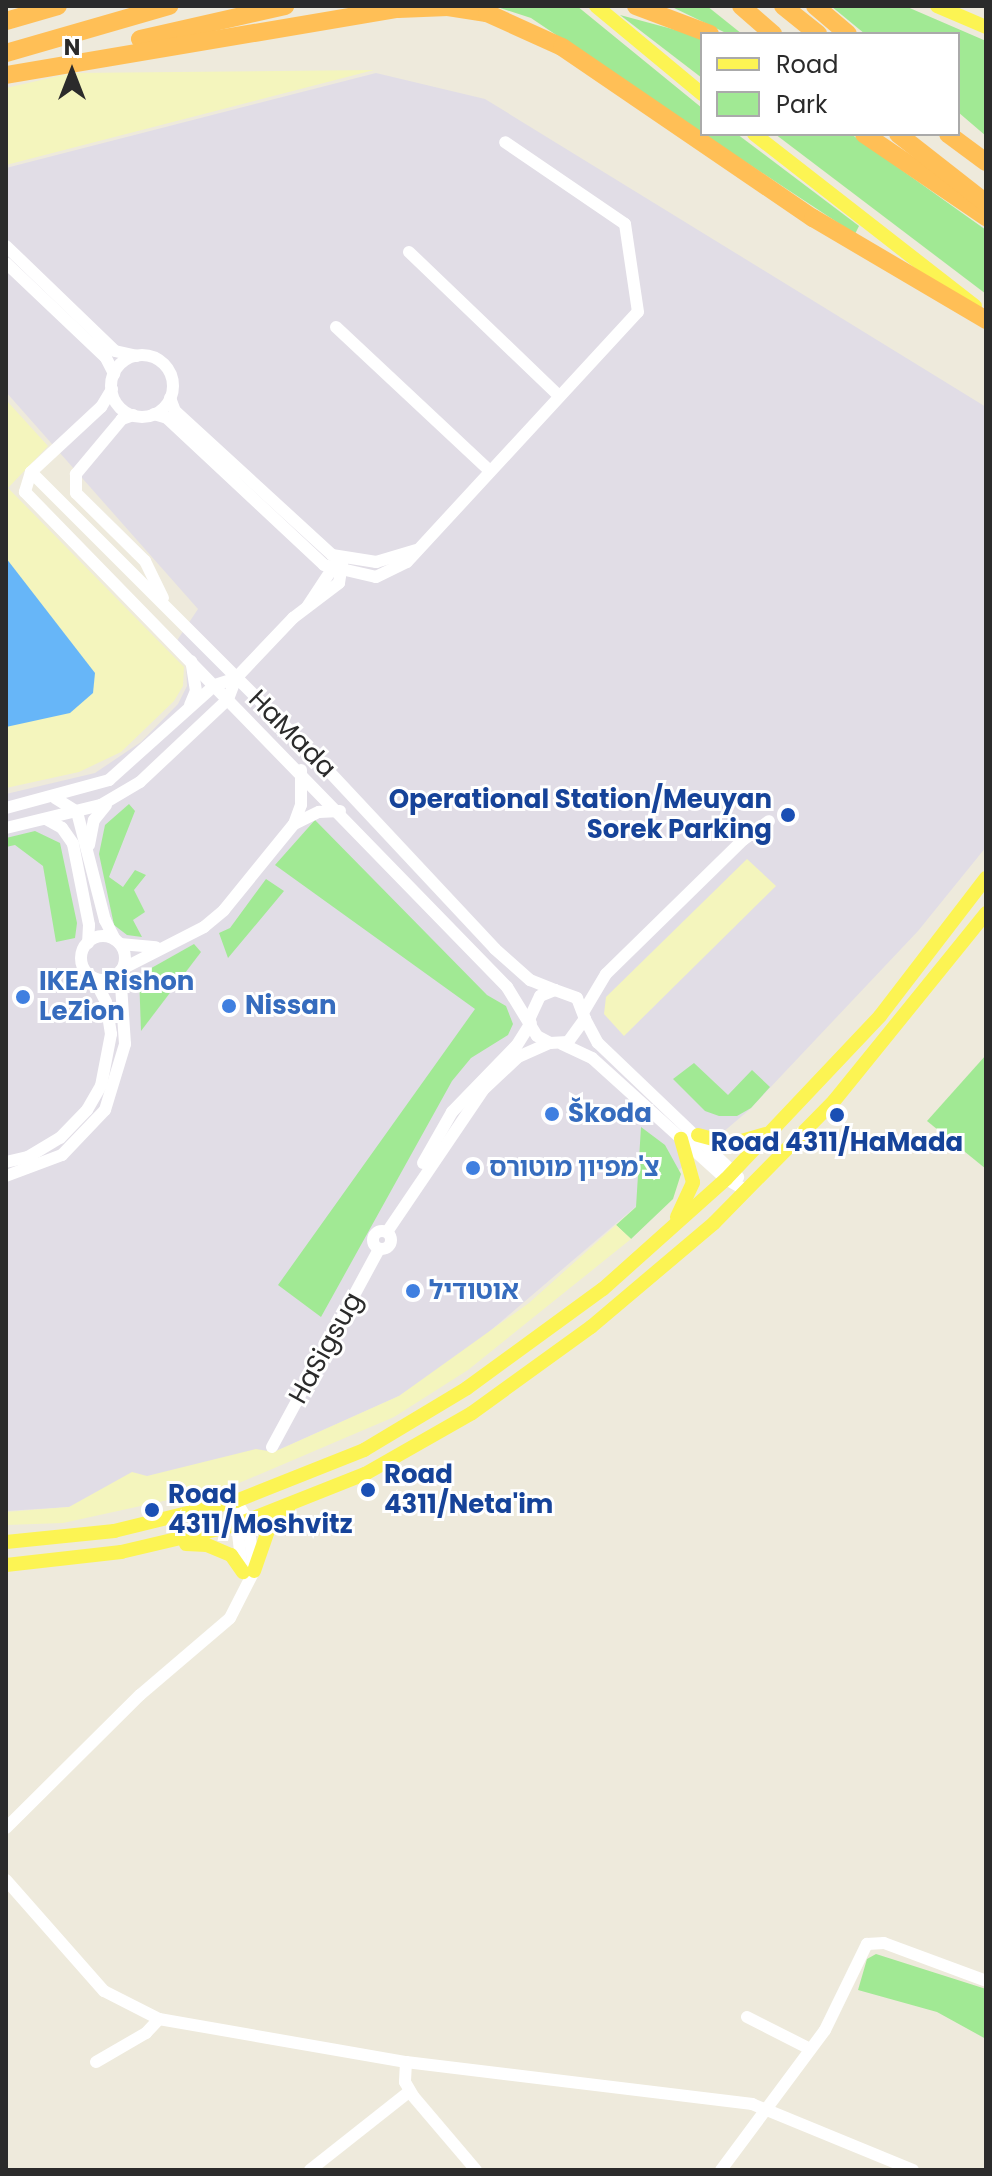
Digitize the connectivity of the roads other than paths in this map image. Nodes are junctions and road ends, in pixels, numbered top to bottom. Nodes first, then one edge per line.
1 (58, 6) edge
2 (169, 6) edge
3 (285, 6) edge
4 (596, 6) edge
5 (741, 6) edge
6 (783, 6) edge
7 (815, 6) edge
8 (937, 6) edge
9 (644, 8) edge
10 (6, 21) edge
11 (982, 26) edge
12 (705, 32) edge
13 (771, 32) edge
14 (816, 32) edge
15 (846, 32) edge
16 (6, 53) edge
17 (6, 74) edge
18 (700, 92) edge
19 (960, 131) edge
20 (757, 136) edge
21 (867, 136) edge
22 (901, 136) edge
23 (951, 136) edge
24 (505, 142) dead end
25 (986, 154) edge
26 (986, 162) edge
27 (986, 203) edge
28 (986, 217) edge
29 (6, 246) edge
30 (409, 252) dead end
31 (6, 263) edge
32 (986, 318) edge
33 (336, 327) dead end
34 (136, 356) junction
35 (114, 374) junction
36 (112, 389) junction
37 (559, 396) junction
38 (170, 398) junction
39 (154, 414) junction
40 (133, 415) junction
41 (490, 471) junction
42 (31, 472) junction
43 (419, 548) junction
44 (343, 558) junction
45 (331, 568) junction
46 (344, 573) junction
47 (307, 607) junction
48 (168, 609) junction
49 (190, 658) junction
50 (236, 678) junction
51 (215, 685) junction
52 (228, 699) junction
53 (185, 714) junction
54 (244, 714) junction
55 (202, 724) junction
56 (301, 770) junction
57 (54, 797) junction
58 (111, 801) junction
59 (6, 808) edge
60 (340, 811) junction
61 (77, 812) junction
62 (46, 819) junction
63 (769, 821) dead end
64 (294, 824) junction
65 (6, 828) edge
66 (89, 852) junction
67 (986, 878) edge
68 (986, 913) edge
69 (118, 942) junction
70 (88, 943) junction
71 (163, 947) junction
72 (121, 970) junction
73 (606, 974) junction
74 (94, 978) junction
75 (562, 991) junction
76 (585, 1015) junction
77 (530, 1020) junction
78 (555, 1044) junction
79 (780, 1125) junction
80 (698, 1135) junction
81 (681, 1139) junction
82 (6, 1162) edge
83 (730, 1175) junction
84 (6, 1176) edge
85 (746, 1190) junction
86 (407, 1199) junction
87 (665, 1235) junction
88 (272, 1447) dead end
89 (236, 1501) junction
90 (293, 1505) junction
91 (242, 1523) junction
92 (6, 1542) edge
93 (170, 1543) junction
94 (6, 1565) edge
95 (248, 1572) junction
96 (6, 1828) edge
97 (6, 1880) edge
98 (986, 1981) edge
99 (747, 2017) dead end
100 (159, 2019) junction
101 (810, 2049) junction
102 (96, 2062) dead end
103 (406, 2062) junction
104 (410, 2091) junction
105 (764, 2108) junction
106 (310, 2170) edge
107 (476, 2170) edge
108 (721, 2170) edge
109 (913, 2170) edge

1 - 10 highway
2 - 16 highway
3 - 17 highway
4 - 18 main road
5 - 13 highway
6 - 14 highway
7 - 15 highway
8 - 11 main road
9 - 12 highway
17 - 32 highway
19 - 25 highway
20 - 32 main road
21 - 28 highway
22 - 27 highway
23 - 26 highway
24 - 37 street
29 - 34 street
30 - 37 street
31 - 35 street
33 - 41 street
34 - 35 street
34 - 38 street
35 - 36 street
36 - 40 street
36 - 42 street
37 - 41 street
38 - 39 street
38 - 44 street
39 - 40 street
39 - 45 street
40 - 48 street
41 - 43 street
42 - 48 street, HaMada
42 - 49 street, HaMada
43 - 44 street
43 - 46 street
44 - 45 street
44 - 46 street
45 - 46 street
45 - 47 street
46 - 47 street
47 - 50 street
48 - 50 street, HaMada
49 - 51 street, HaMada
49 - 53 street
50 - 51 street
50 - 52 street
50 - 75 street, HaMada
51 - 52 street, HaMada
51 - 53 street
52 - 54 street, HaMada
52 - 55 street
53 - 57 street
54 - 55 street
54 - 56 street, HaMada
55 - 58 street
56 - 60 street, HaMada
56 - 64 street
57 - 59 street
57 - 61 street
58 - 61 street
58 - 66 street
60 - 64 street
60 - 77 street, HaMada
61 - 62 street
61 - 66 street
62 - 65 street
62 - 70 street
63 - 73 street
64 - 71 street
66 - 69 street
67 - 79 main road
68 - 85 main road
69 - 70 street
69 - 71 street
69 - 72 street
70 - 74 street
71 - 72 street
72 - 74 street
72 - 84 street
73 - 75 street
73 - 76 street
74 - 82 street
75 - 76 street
75 - 77 street
76 - 78 street
76 - 80 street
77 - 78 street
77 - 86 street
78 - 81 street
78 - 86 street
79 - 80 main road
79 - 83 main road
80 - 83 street
81 - 83 street
81 - 87 main road
83 - 85 street
83 - 87 main road
85 - 90 main road
86 - 88 street, HaSigsug
87 - 89 main road
89 - 91 street
89 - 92 main road
90 - 91 main road
90 - 95 main road
91 - 93 main road
91 - 95 street
93 - 94 main road
93 - 95 main road
95 - 96 street
97 - 100 street
98 - 101 street
99 - 101 street
100 - 102 street
100 - 103 street
101 - 105 street
103 - 104 street
103 - 105 street
104 - 106 street
104 - 107 street
105 - 108 street
105 - 109 street

